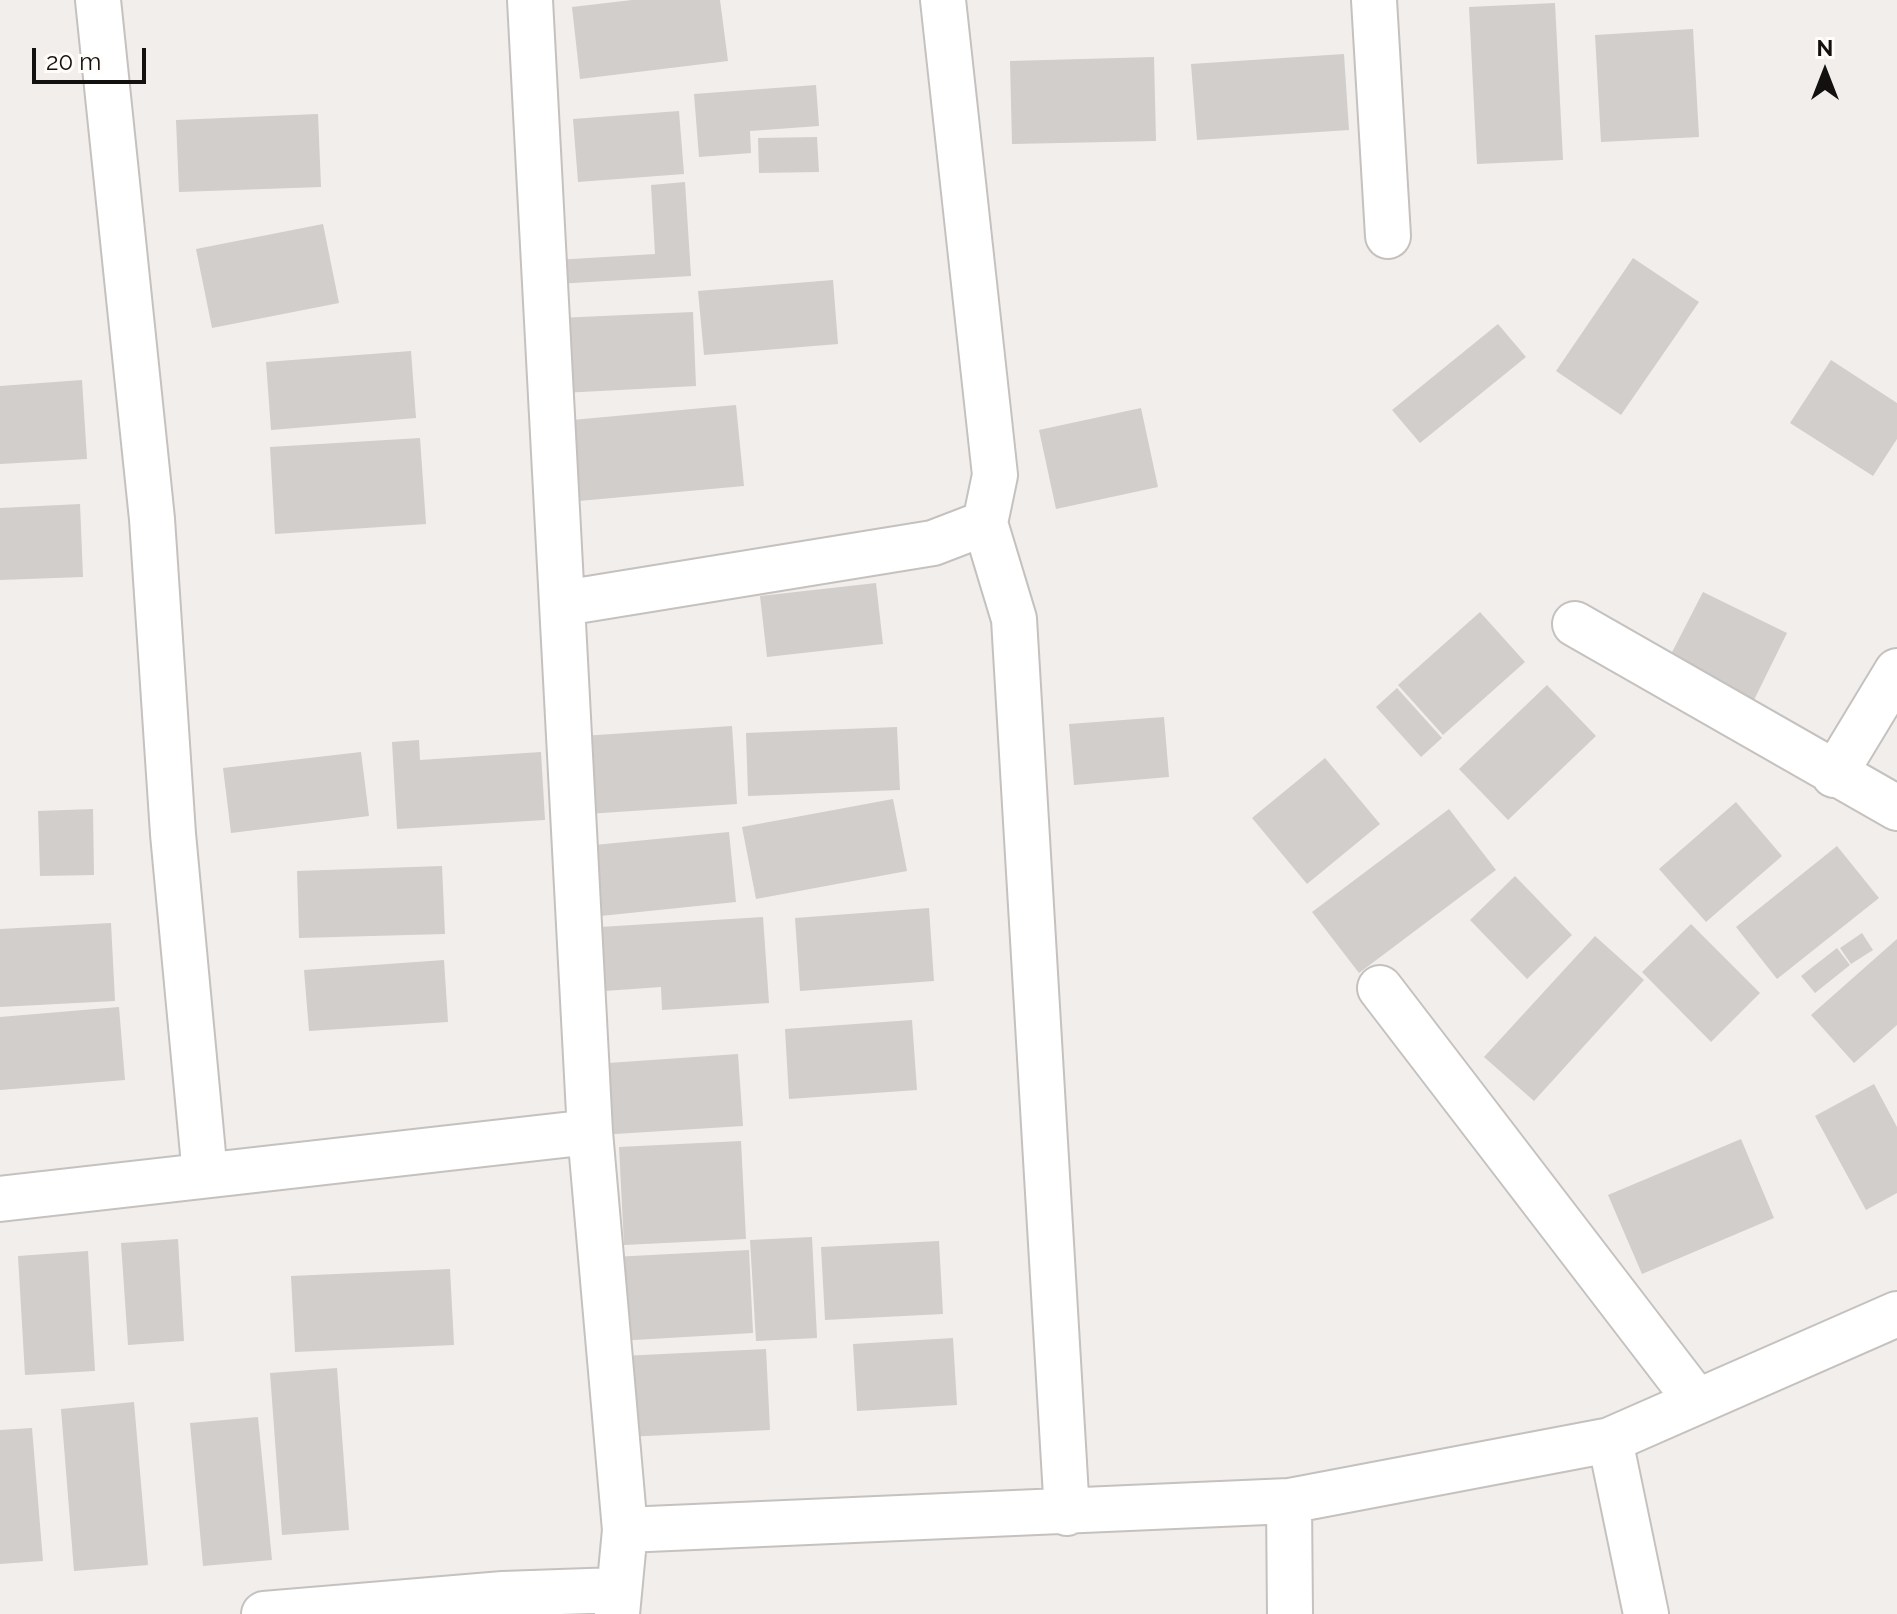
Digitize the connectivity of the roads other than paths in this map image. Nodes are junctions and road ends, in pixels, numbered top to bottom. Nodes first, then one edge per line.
1 (98, 0) edge
2 (530, 0) edge
3 (943, 0) edge
4 (1374, 0) edge
5 (1388, 236) dead end
6 (985, 523) junction
7 (564, 603) junction
8 (1575, 624) dead end
9 (1897, 671) edge
10 (1834, 775) junction
11 (1897, 808) edge
12 (1380, 988) dead end
13 (590, 1132) junction
14 (205, 1175) junction
15 (0, 1199) edge
16 (1897, 1314) edge
17 (1696, 1400) junction
18 (1610, 1440) junction
19 (1289, 1501) junction
20 (1067, 1513) junction
21 (625, 1530) junction
22 (617, 1602) edge
23 (264, 1614) edge
24 (1290, 1614) edge
25 (1646, 1614) edge

1 - 14 street
2 - 7 street
3 - 6 street
4 - 5 street
6 - 7 street
6 - 20 street
7 - 13 street
8 - 10 street
9 - 10 street
10 - 11 street
12 - 17 street
13 - 14 street
13 - 21 street
14 - 15 street
16 - 17 street
17 - 18 street
18 - 19 street
18 - 25 street
19 - 20 street
19 - 24 street
20 - 21 street
21 - 22 street
22 - 23 street

